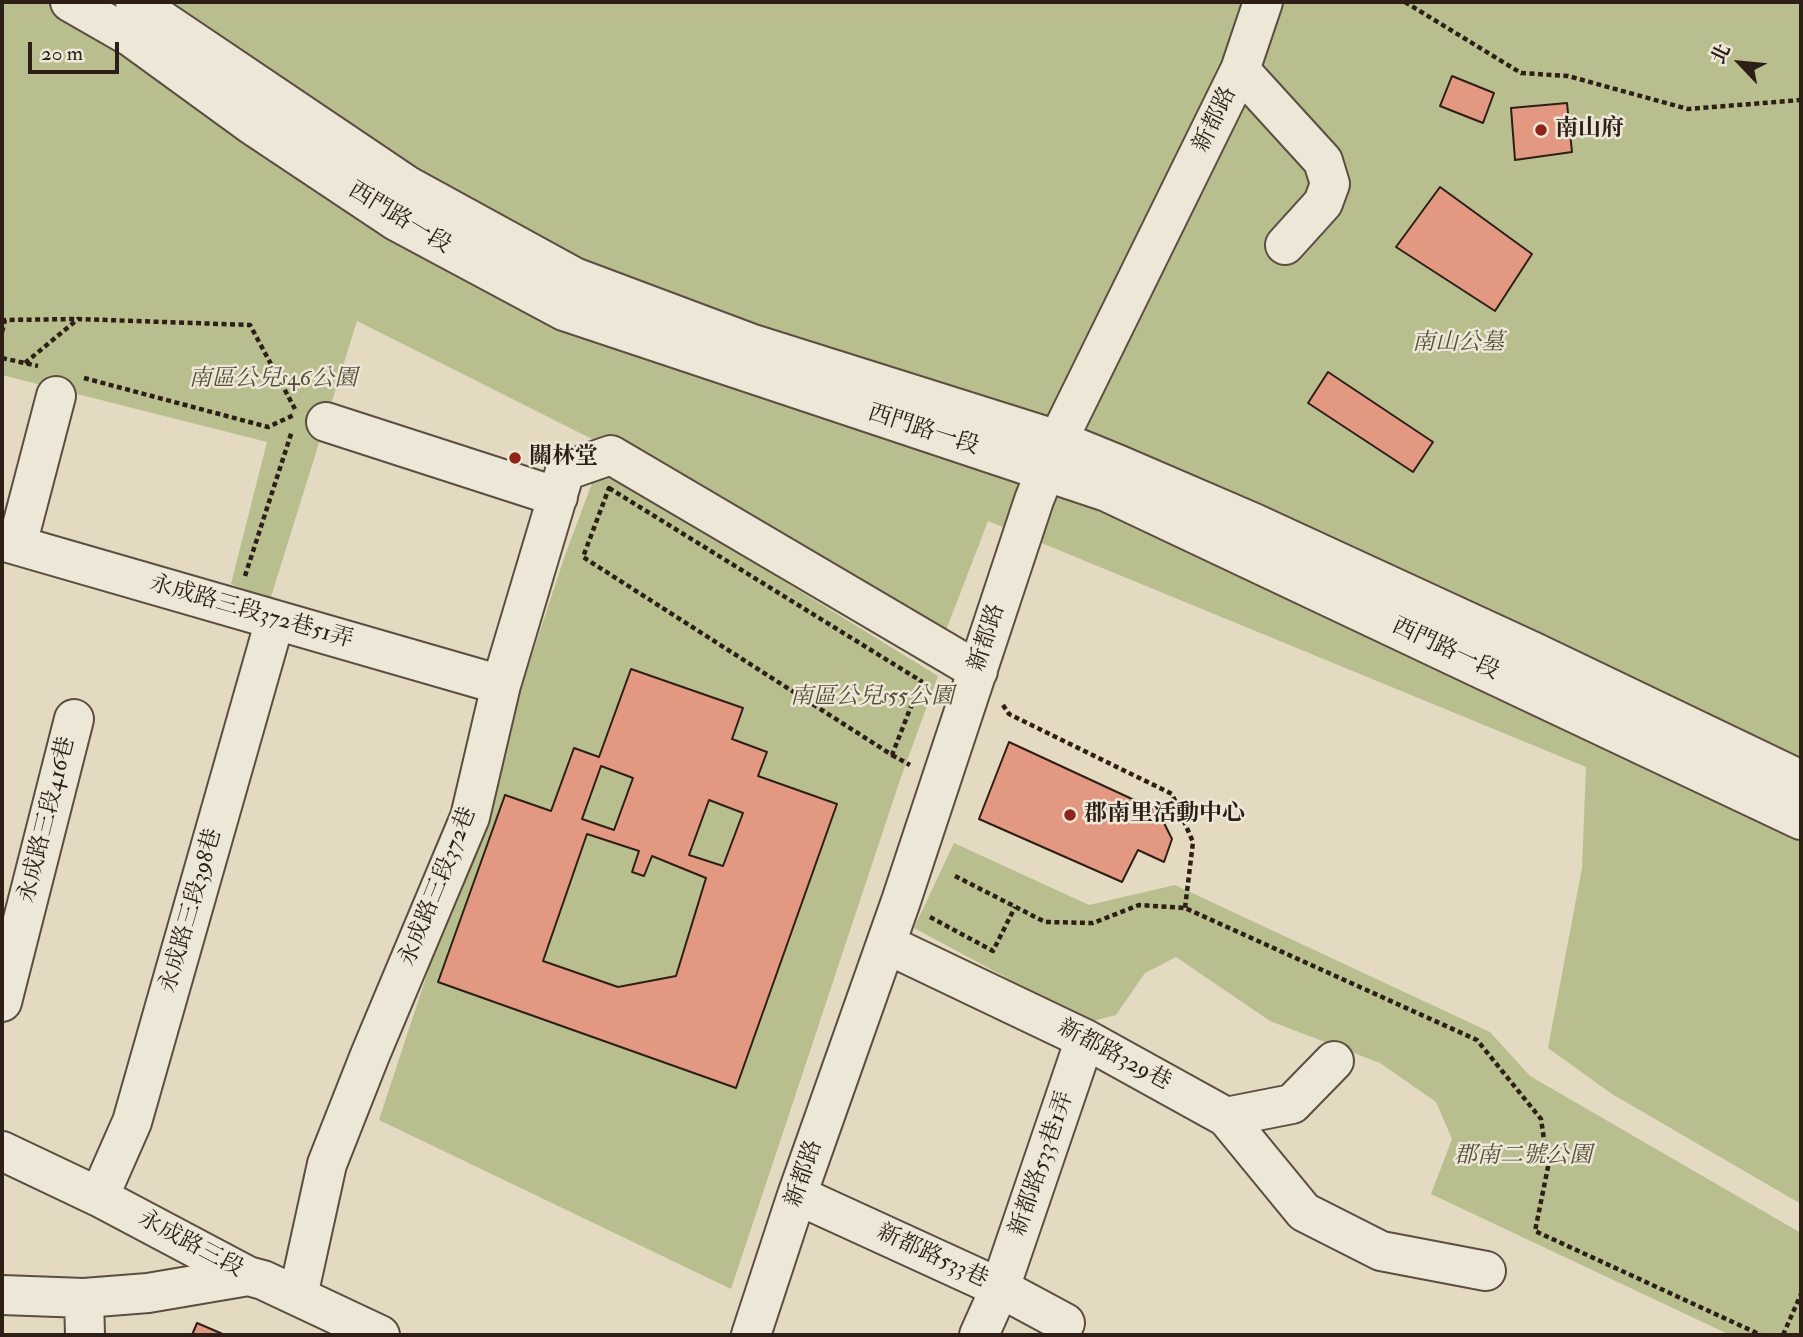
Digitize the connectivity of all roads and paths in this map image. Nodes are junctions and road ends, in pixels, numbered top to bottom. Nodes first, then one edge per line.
1 (71, 2) edge
2 (135, 2) edge
3 (1263, 2) edge
4 (1405, 2) edge
5 (1240, 70) junction
6 (1801, 100) edge
7 (1285, 245) dead end
8 (78, 319) junction
9 (2, 332) edge
10 (2, 358) edge
11 (26, 363) junction
12 (58, 380) junction
13 (311, 418) junction
14 (1051, 456) junction
15 (562, 484) junction
16 (9, 543) edge
17 (583, 557) joint
18 (235, 606) junction
19 (275, 620) junction
20 (978, 671) junction
21 (501, 685) junction
22 (74, 719) dead end
23 (1801, 780) edge
24 (1801, 820) edge
25 (956, 876) dead end
26 (901, 901) junction
27 (1015, 907) junction
28 (1185, 908) junction
29 (886, 944) junction
30 (2, 1002) edge
31 (1085, 1039) junction
32 (1334, 1061) dead end
33 (1226, 1117) junction
34 (2, 1151) edge
35 (797, 1195) junction
36 (99, 1197) junction
37 (1486, 1270) dead end
38 (247, 1276) junction
39 (1000, 1289) junction
40 (1801, 1294) edge
41 (2, 1295) edge
42 (298, 1296) junction
43 (84, 1317) edge
44 (1065, 1323) dead end
45 (380, 1335) edge
46 (751, 1335) edge
47 (979, 1335) edge
48 (1761, 1335) edge
49 (1783, 1335) edge

1 - 14 street, 西門路一段
2 - 14 street, 西門路一段
3 - 5 street, 新都路
4 - 6 path
5 - 7 street
5 - 14 street, 新都路
8 - 9 path
8 - 11 path
8 - 13 path
10 - 11 path
11 - 12 path
12 - 13 path
12 - 16 street
13 - 15 street
13 - 18 path
14 - 20 street, 新都路
14 - 23 street, 西門路一段
14 - 24 street, 西門路一段
15 - 20 street
15 - 21 street, 永成路三段372巷
16 - 18 street, 永成路三段372巷51弄
17 - 17 path
18 - 19 street, 永成路三段372巷51弄
19 - 21 street, 永成路三段372巷51弄
19 - 36 street, 永成路三段398巷
20 - 26 street, 新都路
20 - 28 path
21 - 42 street, 永成路三段372巷
22 - 30 street, 永成路三段416巷
25 - 27 path
26 - 27 path
26 - 29 street, 新都路
27 - 28 path
28 - 48 path
29 - 31 street, 新都路329巷
29 - 35 street, 新都路
31 - 33 street, 新都路329巷
31 - 39 street, 新都路533巷1弄
32 - 33 street
33 - 37 street
34 - 36 street, 永成路三段
35 - 39 street, 新都路533巷
35 - 46 street, 新都路
36 - 38 street, 永成路三段
38 - 42 street, 永成路三段
38 - 43 street
39 - 44 street, 新都路533巷
39 - 47 street, 新都路533巷1弄
40 - 49 path
41 - 43 street
42 - 45 street, 永成路三段

